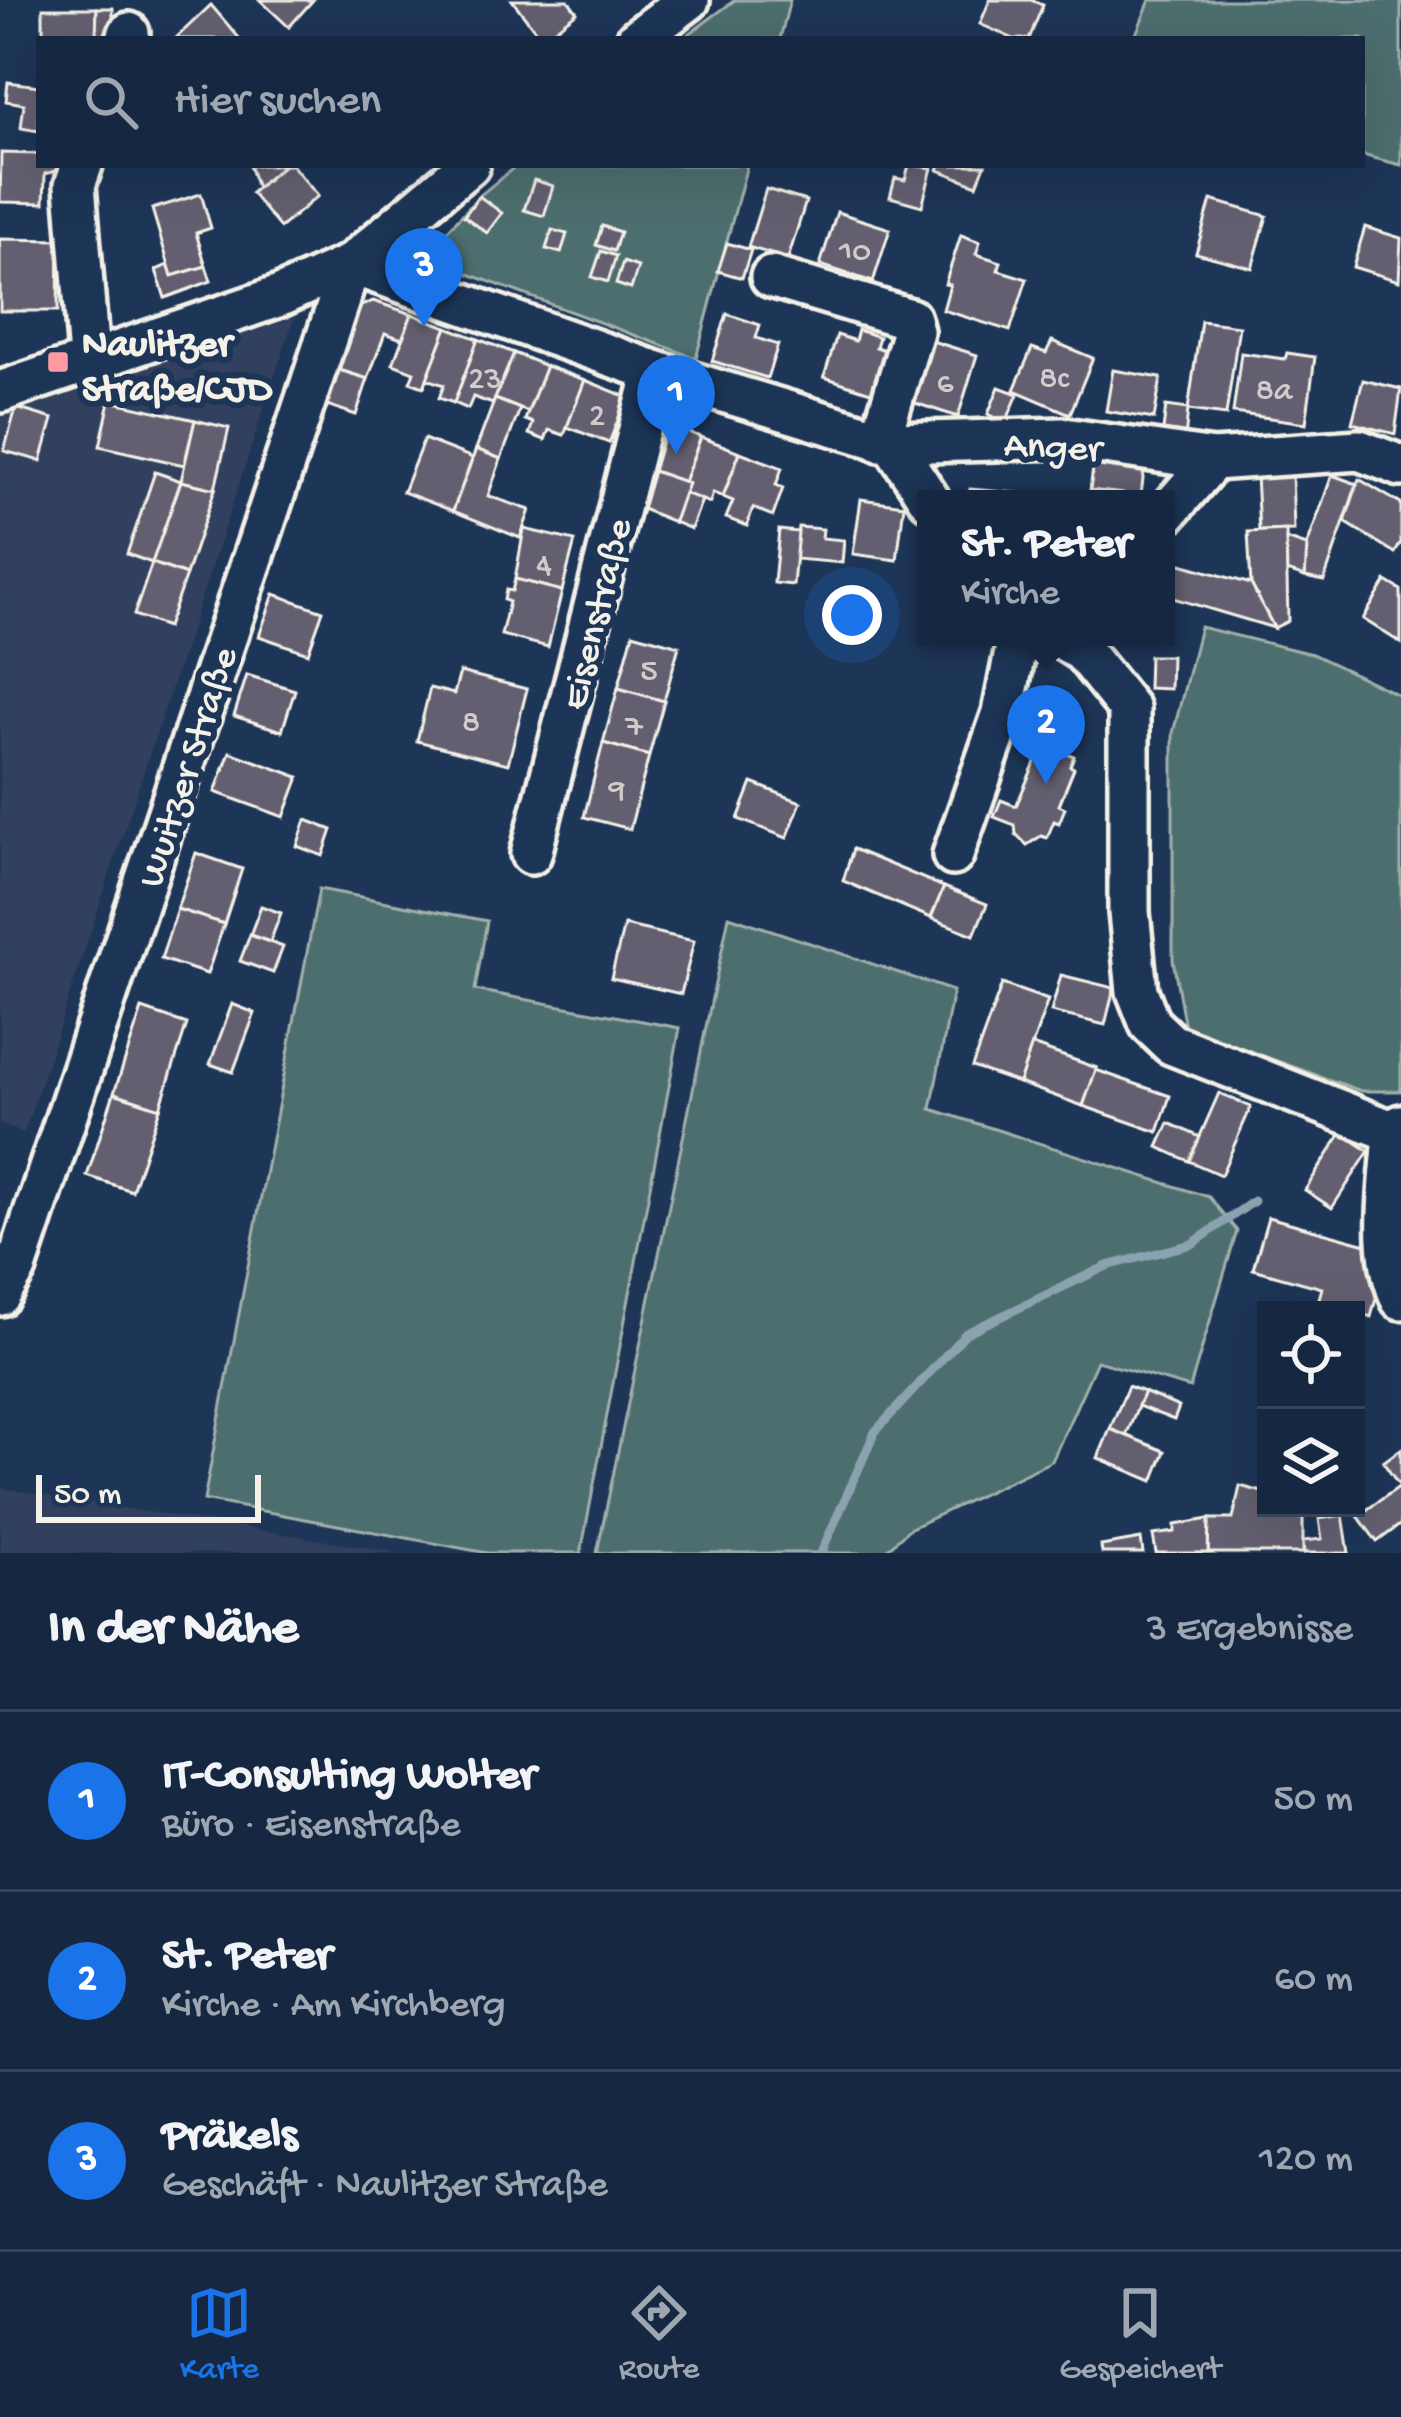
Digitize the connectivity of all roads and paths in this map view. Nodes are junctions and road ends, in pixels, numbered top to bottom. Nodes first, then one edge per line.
1 (689, 0) edge
2 (641, 36) edge
3 (81, 168) edge
4 (465, 168) edge
5 (351, 264) junction
6 (771, 277) dead end
7 (89, 358) junction
8 (654, 371) junction
9 (0, 392) edge
10 (886, 442) junction
11 (1213, 460) junction
12 (1401, 466) edge
13 (922, 490) edge
14 (1175, 504) edge
15 (1016, 646) edge
16 (1080, 646) edge
17 (531, 854) dead end
18 (953, 855) dead end
19 (1398, 1129) edge
20 (8, 1281) edge
21 (1401, 1300) edge

1 - 2 street
3 - 7 street
4 - 5 street
5 - 7 street
5 - 8 street, Anger
5 - 20 street, Wuitzer Straße
6 - 10 street
7 - 9 street
8 - 10 street, Anger
8 - 17 street, Eisenstraße
10 - 11 street, Anger
10 - 13 street
11 - 12 street, Anger
11 - 14 street
15 - 18 street
16 - 19 street
19 - 21 street

